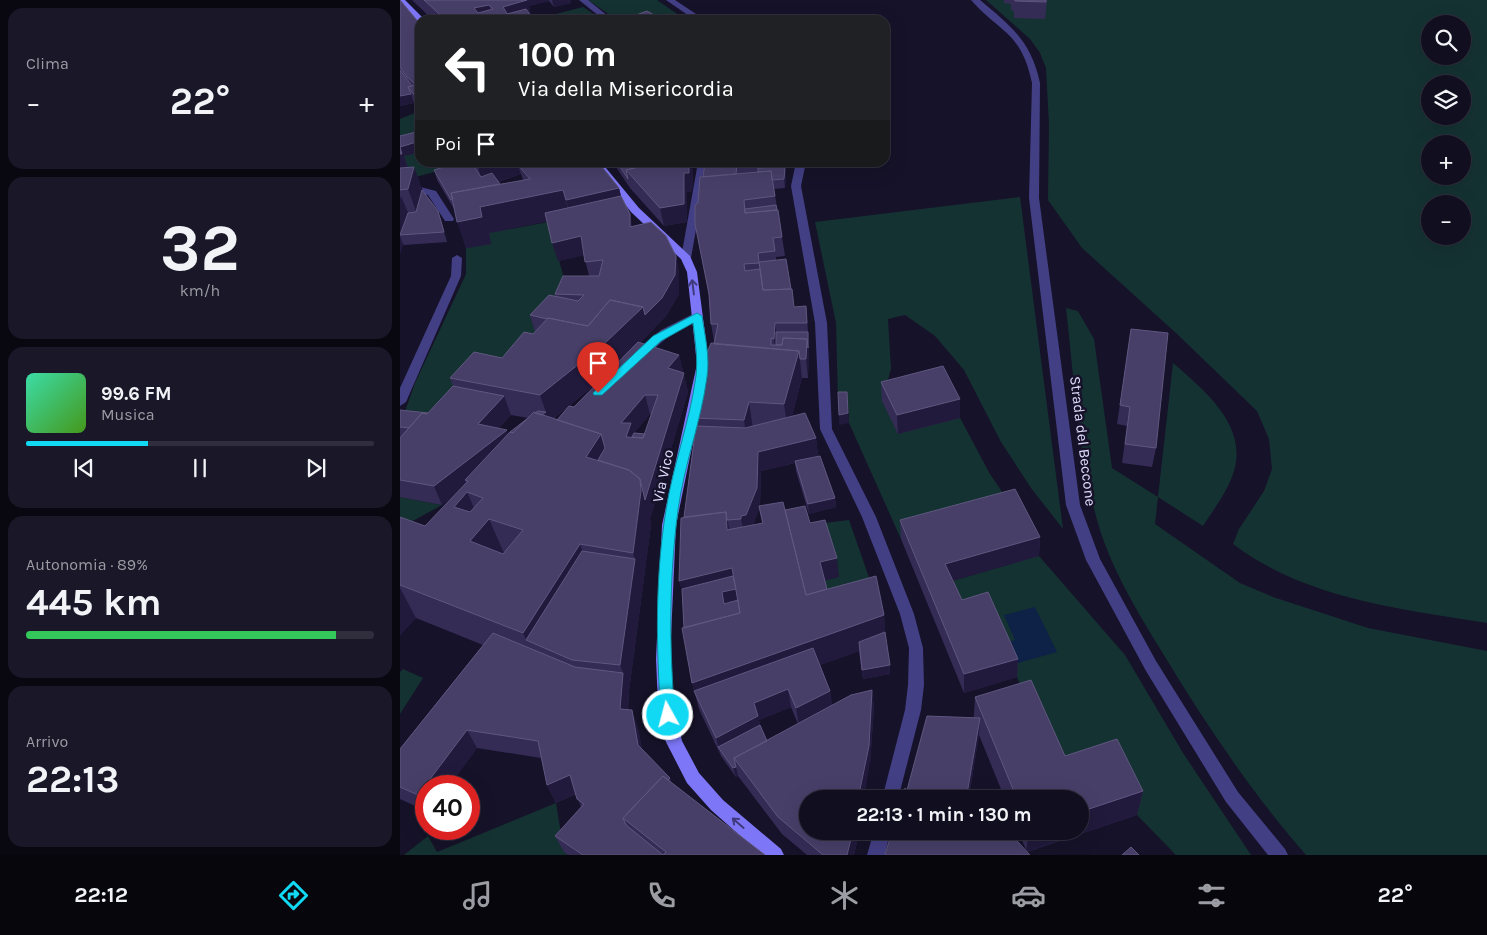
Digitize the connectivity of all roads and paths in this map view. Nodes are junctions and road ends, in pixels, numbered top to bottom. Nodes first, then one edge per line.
1 (400, 0) edge
2 (575, 0) edge
3 (670, 0) edge
4 (974, 0) edge
5 (584, 2) edge
6 (416, 15) edge
7 (602, 15) edge
8 (693, 15) edge
9 (600, 167) edge
10 (696, 167) edge
11 (702, 167) edge
12 (800, 167) edge
13 (700, 174) junction
14 (400, 190) edge
15 (449, 219) dead end
16 (457, 258) dead end
17 (686, 258) junction
18 (697, 316) junction
19 (628, 366) edge
20 (400, 402) edge
21 (892, 790) edge
22 (880, 840) edge
23 (775, 855) edge
24 (876, 855) edge
25 (1279, 855) edge

1 - 6 street
2 - 5 street
3 - 8 street
4 - 25 street, Strada del Beccone
5 - 7 street
9 - 17 street
10 - 13 street
11 - 13 street
12 - 21 street
13 - 17 street
14 - 15 street
16 - 20 street
18 -> 17 street, Via Vico
18 - 19 street
23 -> 18 street, Via Vico
22 - 24 street

